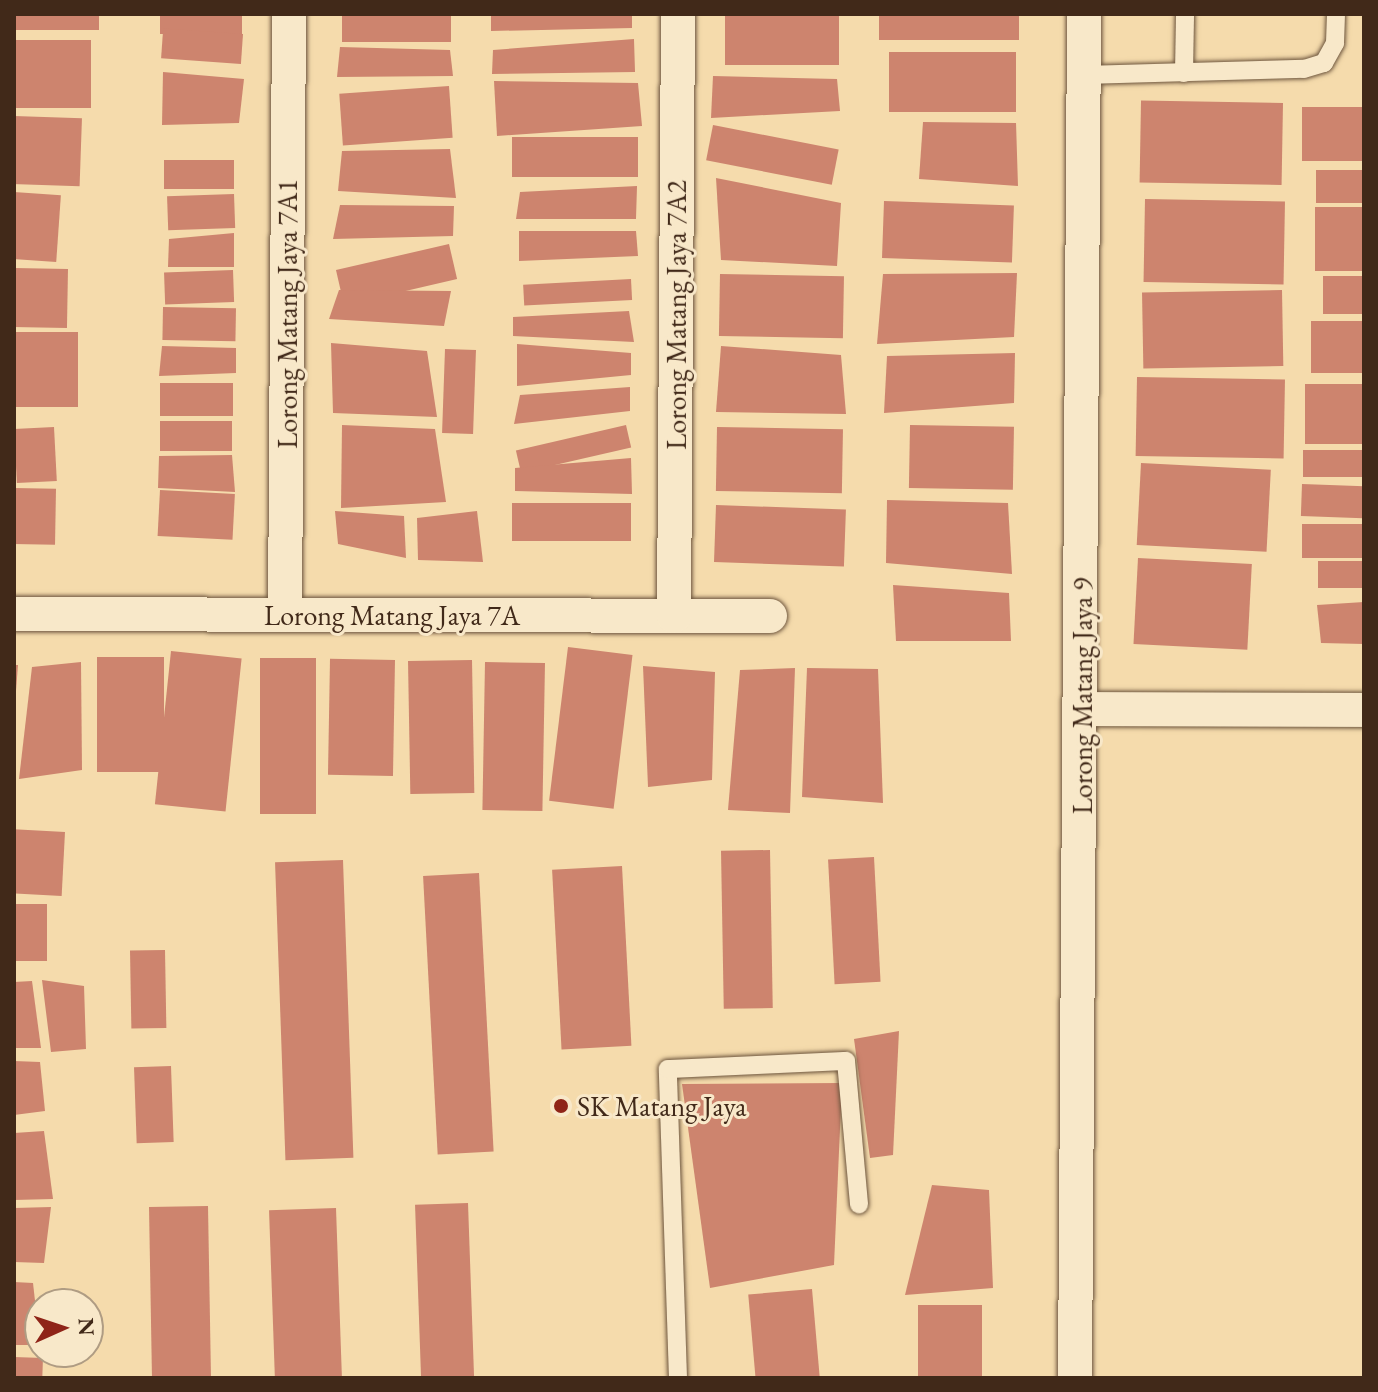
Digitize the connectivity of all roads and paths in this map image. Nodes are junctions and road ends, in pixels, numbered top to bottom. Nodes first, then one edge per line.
1 (289, 14) edge
2 (678, 14) edge
3 (1084, 14) edge
4 (1185, 14) edge
5 (1336, 14) edge
6 (1184, 73) junction
7 (1084, 75) junction
8 (14, 614) edge
9 (285, 615) junction
10 (674, 616) junction
11 (770, 616) dead end
12 (1083, 709) junction
13 (1364, 710) edge
14 (859, 1204) dead end
15 (678, 1378) edge
16 (1075, 1378) edge

1 - 9 street, Lorong Matang Jaya 7A1
2 - 10 street, Lorong Matang Jaya 7A2
3 - 7 street, Lorong Matang Jaya 9
4 - 6 lane
5 - 6 lane
6 - 7 lane
7 - 12 street, Lorong Matang Jaya 9
8 - 9 street, Lorong Matang Jaya 7A
9 - 10 street, Lorong Matang Jaya 7A
10 - 11 street, Lorong Matang Jaya 7A
12 - 13 street
12 - 16 street, Lorong Matang Jaya 9
14 - 15 lane

